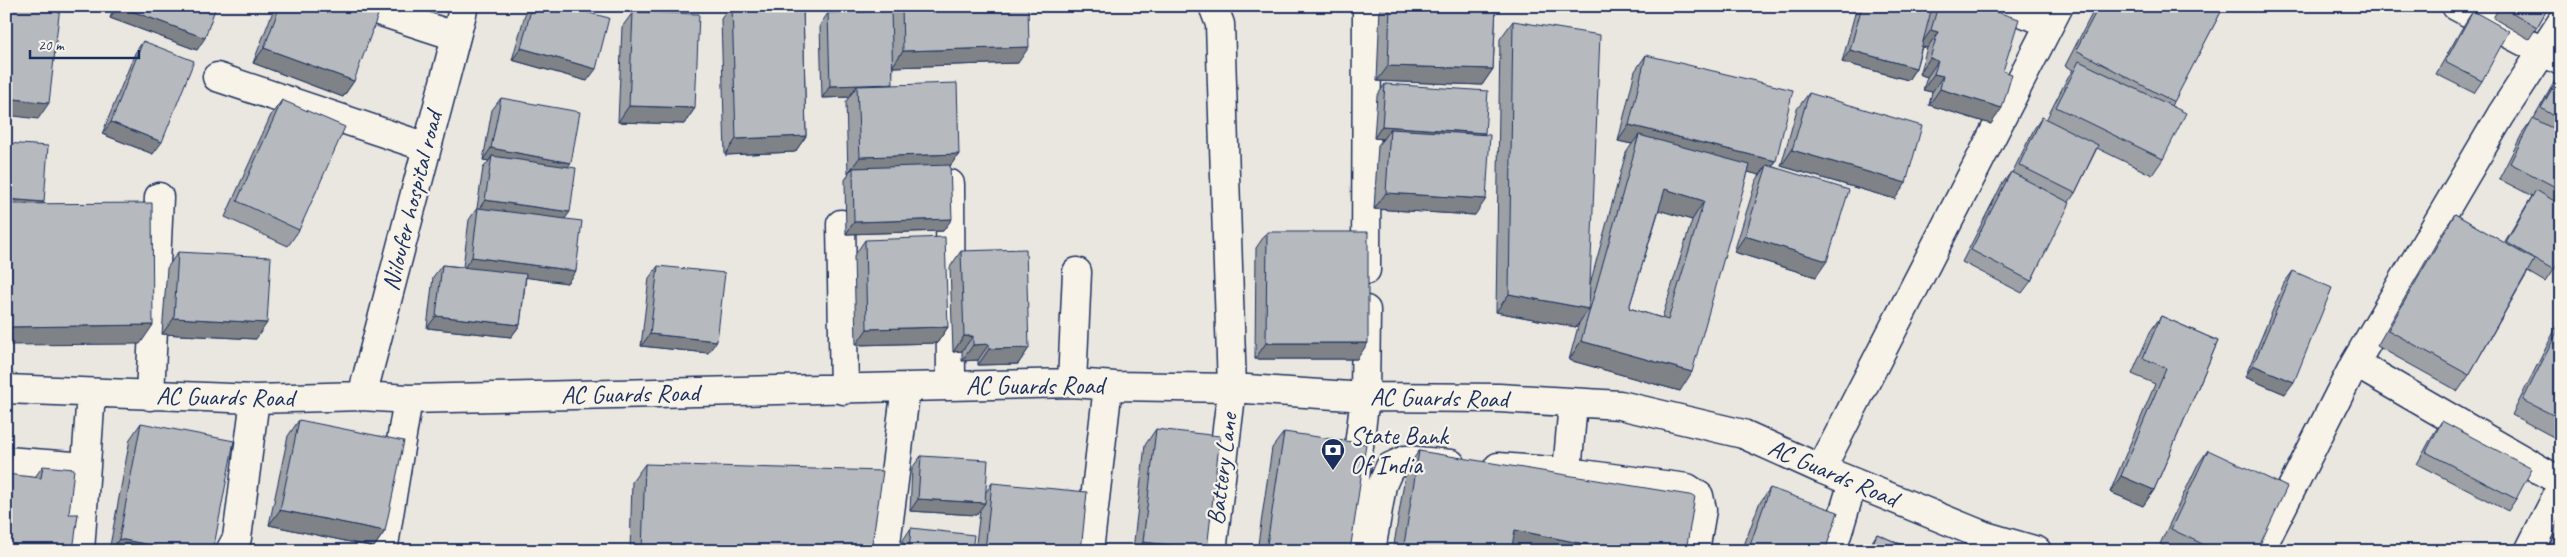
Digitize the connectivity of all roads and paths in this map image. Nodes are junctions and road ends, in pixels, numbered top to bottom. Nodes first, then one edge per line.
1 (363, 6) edge
2 (464, 6) edge
3 (1213, 6) edge
4 (1367, 6) edge
5 (2005, 6) edge
6 (2456, 6) edge
7 (2055, 14) edge
8 (2561, 23) edge
9 (455, 36) junction
10 (2552, 56) edge
11 (217, 77) dead end
12 (426, 147) junction
13 (950, 160) edge
14 (159, 197) dead end
15 (841, 224) dead end
16 (1077, 272) dead end
17 (2355, 363) junction
18 (1072, 383) junction
19 (951, 385) junction
20 (1108, 386) junction
21 (906, 387) junction
22 (1232, 388) junction
23 (6, 389) edge
24 (844, 390) junction
25 (91, 393) junction
26 (150, 396) junction
27 (362, 396) junction
28 (1365, 396) junction
29 (255, 399) junction
30 (408, 399) junction
31 (1574, 403) junction
32 (6, 461) edge
33 (86, 467) junction
34 (1821, 469) junction
35 (1568, 472) junction
36 (1853, 482) junction
37 (2561, 482) edge
38 (2561, 488) edge
39 (80, 551) edge
40 (230, 551) edge
41 (383, 551) edge
42 (885, 551) edge
43 (1089, 551) edge
44 (1212, 551) edge
45 (1346, 551) edge
46 (1371, 551) edge
47 (1695, 551) edge
48 (1832, 551) edge
49 (2037, 551) edge
50 (2260, 551) edge
51 (2529, 551) edge

1 - 9 street
2 - 9 street, Niloufer hospital road
3 - 22 street, Battery Lane
4 - 28 street
5 - 7 street
6 - 10 street
7 - 34 street
8 - 10 street
9 - 12 street, Niloufer hospital road
10 - 17 street
11 - 12 street
12 - 27 street, Niloufer hospital road
13 - 19 street
14 - 26 street
15 - 24 street
16 - 18 street
17 - 37 street
17 - 50 street
18 - 19 street, AC Guards Road
18 - 20 street, AC Guards Road
19 - 21 street, AC Guards Road
20 - 22 street, AC Guards Road
20 - 43 street
21 - 24 street, AC Guards Road
21 - 42 street
22 - 28 street, AC Guards Road
22 - 44 street, Battery Lane
23 - 25 street, AC Guards Road
24 - 30 street, AC Guards Road
25 - 26 street, AC Guards Road
25 - 33 street
26 - 29 street, AC Guards Road
27 - 29 street, AC Guards Road
27 - 30 street, AC Guards Road
28 - 31 street, AC Guards Road
28 - 45 street
29 - 40 street
30 - 41 street
31 - 34 street, AC Guards Road
31 - 35 street
32 - 33 street
33 - 39 street
34 - 36 street, AC Guards Road
35 - 46 street
35 - 47 street
36 - 48 street
36 - 49 street, AC Guards Road
38 - 51 street

